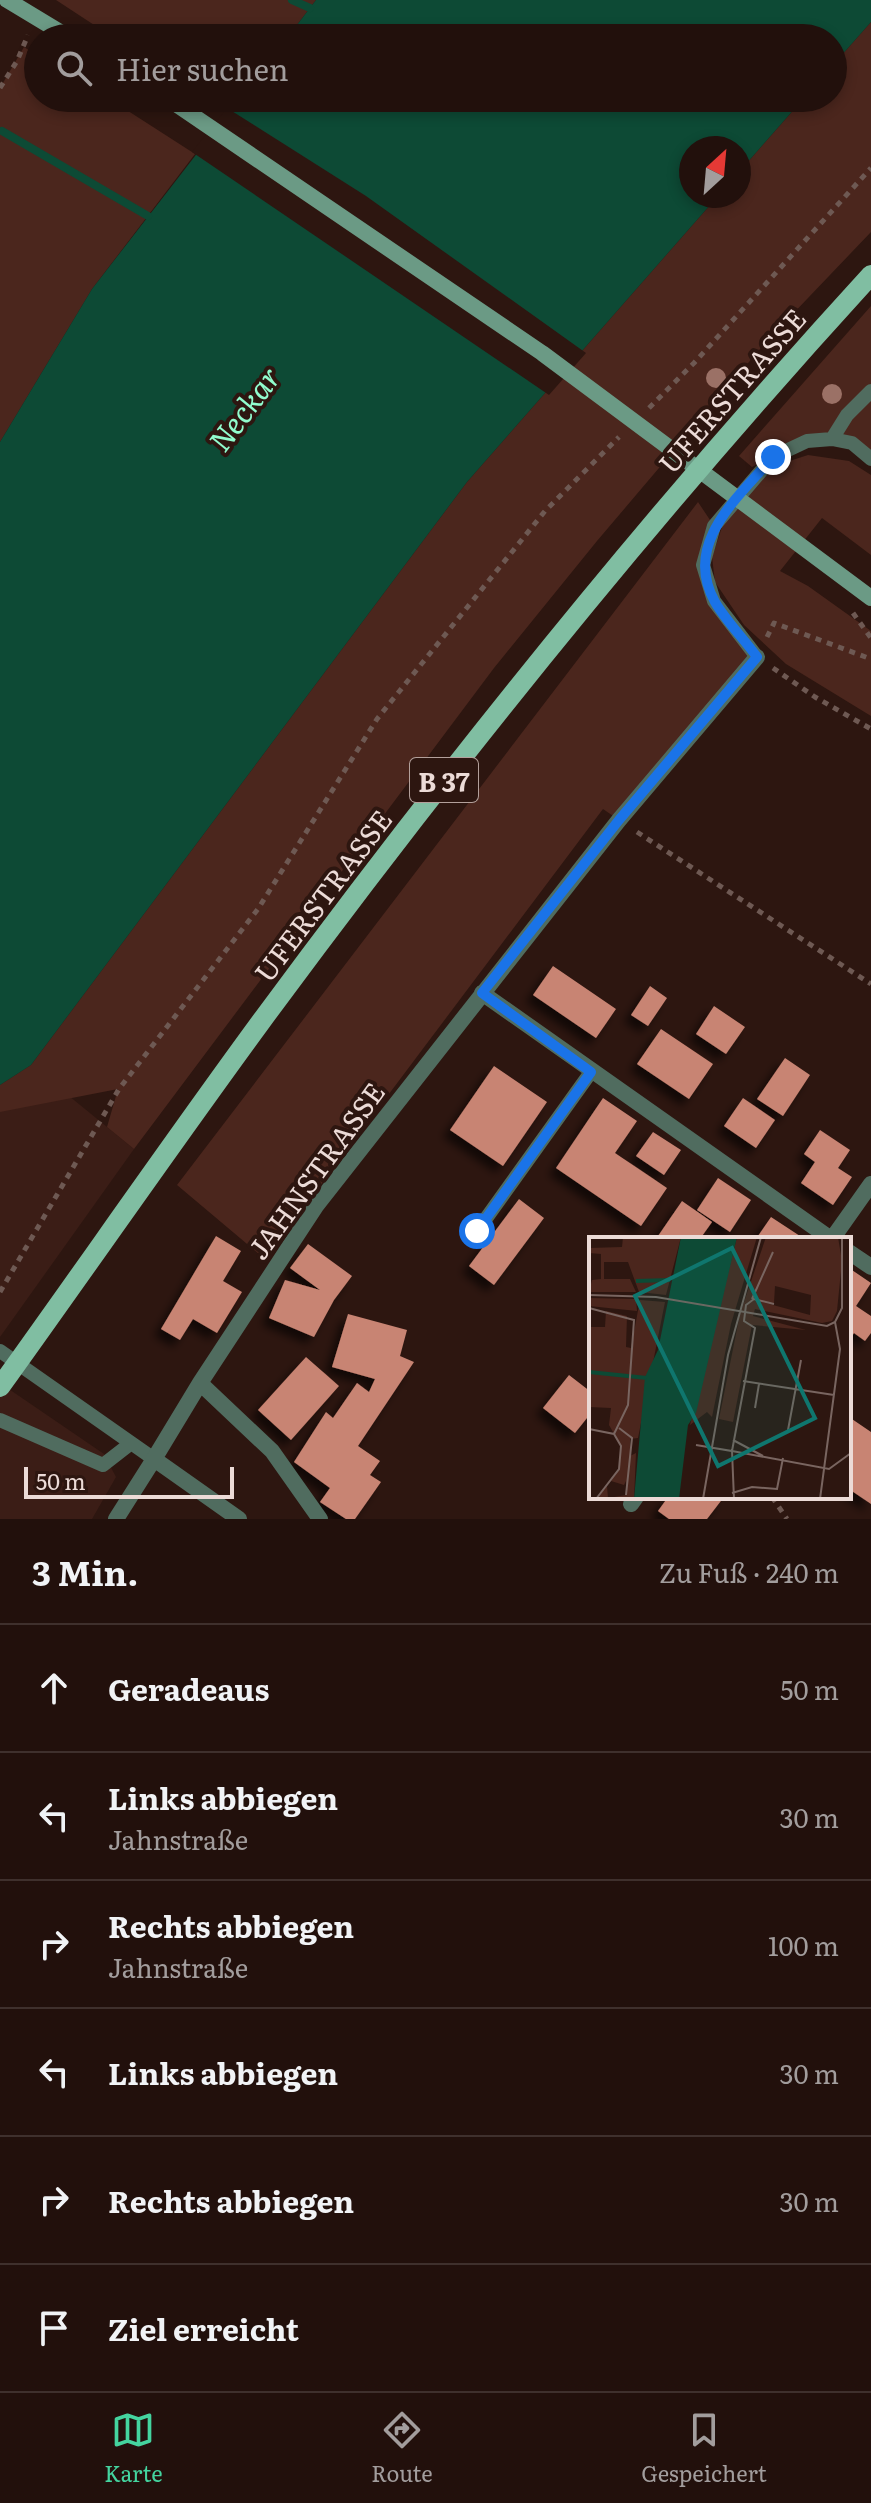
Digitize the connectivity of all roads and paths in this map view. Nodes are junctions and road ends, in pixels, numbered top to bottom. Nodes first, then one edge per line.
1 (7, 0) edge
2 (47, 24) edge
3 (24, 44) edge
4 (0, 88) edge
5 (188, 112) edge
6 (871, 168) edge
7 (871, 275) edge
8 (871, 391) edge
9 (640, 416) dead end
10 (630, 426) dead end
11 (832, 439) junction
12 (871, 459) edge
13 (871, 598) edge
14 (757, 657) junction
15 (871, 659) edge
16 (871, 729) edge
17 (619, 820) junction
18 (871, 984) edge
19 (482, 993) junction
20 (591, 1072) junction
21 (871, 1184) edge
22 (477, 1231) dead end
23 (828, 1237) edge
24 (832, 1237) edge
25 (851, 1253) edge
26 (871, 1267) edge
27 (0, 1292) edge
28 (0, 1351) edge
29 (200, 1383) junction
30 (0, 1387) edge
31 (0, 1420) edge
32 (130, 1444) junction
33 (154, 1459) junction
34 (773, 1499) edge
35 (116, 1519) edge
36 (239, 1519) edge
37 (320, 1519) edge
38 (787, 1519) edge

1 - 2 main road
3 - 4 path
5 - 13 main road
6 - 9 path
7 - 30 main road, UFERSTRASSE / B 37
8 - 11 lane
10 - 27 path
11 - 12 lane
11 - 14 lane
14 - 15 path
14 - 16 path
14 - 17 street, JAHNSTRASSE
17 - 18 path
17 - 19 street, JAHNSTRASSE
19 - 20 street
19 - 29 street, JAHNSTRASSE
20 - 22 lane
20 - 23 street
21 - 24 street
25 - 26 street
28 - 32 lane
29 - 33 street, JAHNSTRASSE
29 - 37 street
31 - 32 lane
32 - 33 lane
33 - 35 street, JAHNSTRASSE
33 - 36 street
34 - 38 path

